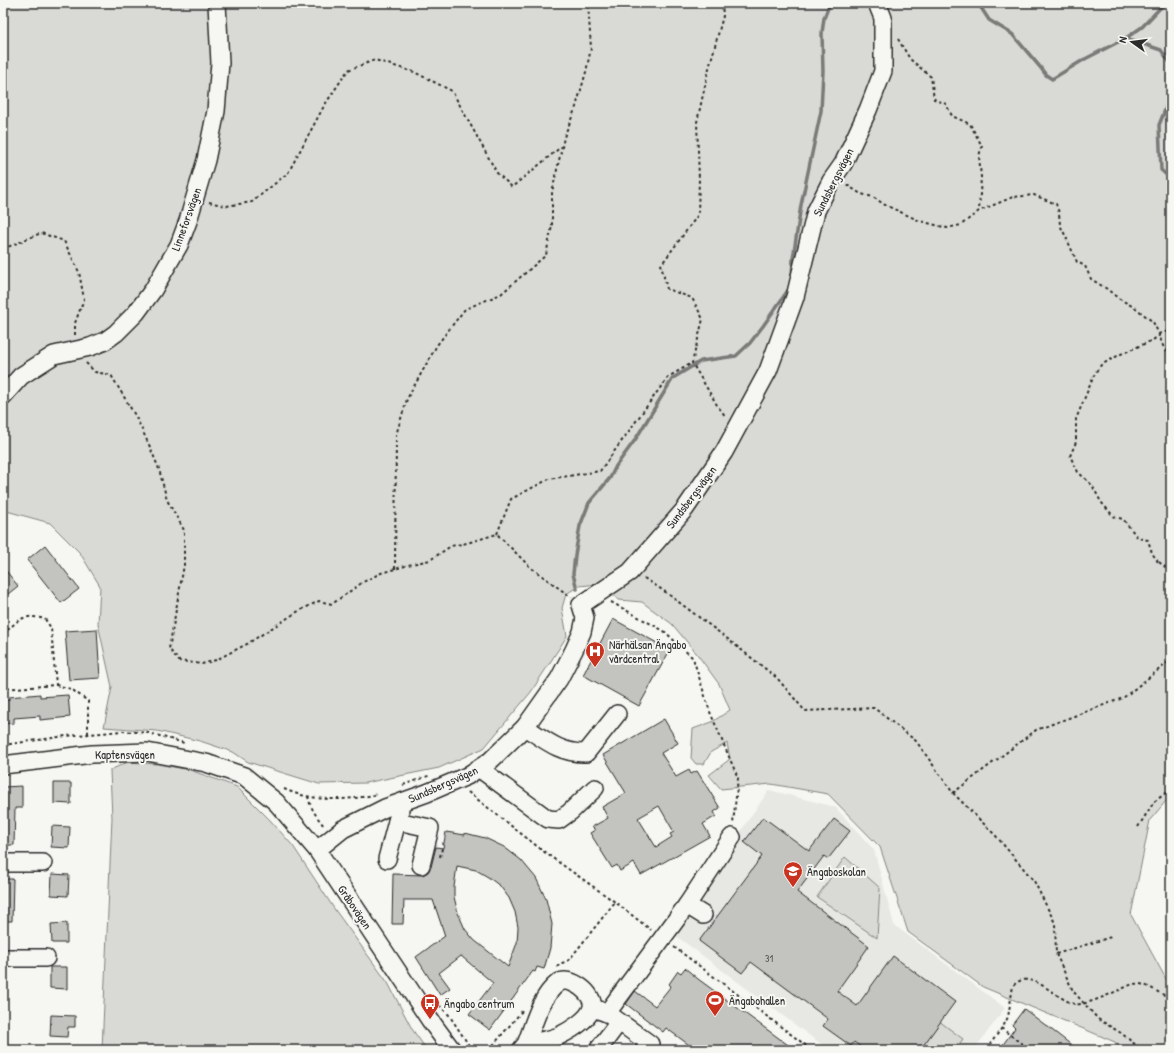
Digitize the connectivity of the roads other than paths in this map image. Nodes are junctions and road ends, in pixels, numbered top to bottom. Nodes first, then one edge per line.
1 (217, 3) edge
2 (877, 3) edge
3 (3, 396) edge
4 (617, 714) dead end
5 (524, 727) junction
6 (3, 765) edge
7 (480, 769) junction
8 (244, 776) joint
9 (595, 788) dead end
10 (402, 802) junction
11 (397, 821) junction
12 (732, 837) road end
13 (318, 850) junction
14 (386, 859) dead end
15 (3, 863) edge
16 (43, 864) dead end
17 (421, 865) dead end
18 (687, 905) junction
19 (703, 915) dead end
20 (3, 958) edge
21 (46, 958) dead end
22 (606, 1014) junction
23 (524, 1047) edge
24 (452, 1050) edge
25 (598, 1050) edge
26 (645, 1050) edge

1 - 3 street, Linneforsvägen
2 - 5 street, Sundsbergsvägen
4 - 5 street
5 - 7 street, Sundsbergsvägen
6 - 8 street, Kaptensvägen
7 - 9 street
7 - 10 street, Sundsbergsvägen
8 - 13 street, Gråbovägen
10 - 11 street
10 - 13 street, Sundsbergsvägen
11 - 14 street
11 - 17 street
12 - 18 street
13 - 24 street, Gråbovägen
15 - 16 street
18 - 19 street
18 - 22 street
20 - 21 street
22 - 23 street
22 - 23 street
22 - 25 street
22 - 26 street

